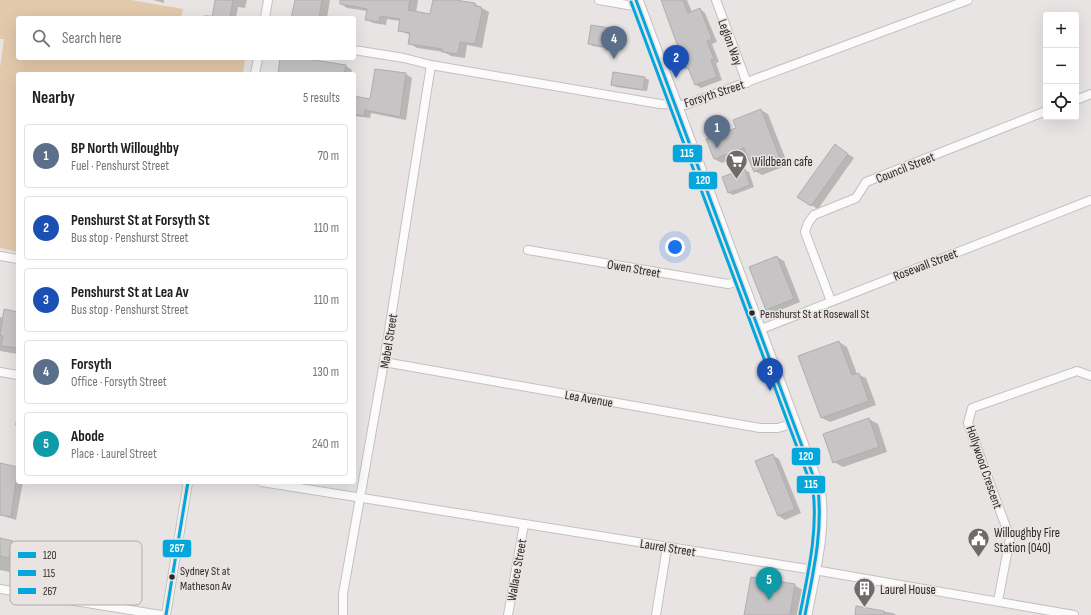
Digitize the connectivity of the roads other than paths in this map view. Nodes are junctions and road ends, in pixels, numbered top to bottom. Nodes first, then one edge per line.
1 (268, 0) edge
2 (599, 0) edge
3 (716, 0) edge
4 (968, 0) edge
5 (637, 4) edge
6 (265, 16) edge
7 (356, 50) edge
8 (258, 60) edge
9 (431, 66) junction
10 (256, 72) edge
11 (747, 83) junction
12 (1091, 94) edge
13 (1079, 99) edge
14 (674, 104) junction
15 (1043, 112) edge
16 (1091, 200) edge
17 (528, 250) dead end
18 (0, 256) edge
19 (16, 259) edge
20 (740, 281) junction
21 (831, 301) junction
22 (759, 330) junction
23 (384, 362) junction
24 (0, 372) edge
25 (16, 375) edge
26 (1091, 376) edge
27 (794, 423) junction
28 (188, 484) edge
29 (274, 484) edge
30 (361, 498) junction
31 (524, 524) junction
32 (667, 546) junction
33 (813, 570) junction
34 (0, 589) edge
35 (10, 591) edge
36 (998, 601) junction
37 (99, 605) edge
38 (161, 615) edge
39 (166, 615) edge
40 (343, 615) edge
41 (508, 615) edge
42 (656, 615) edge
43 (805, 615) edge
44 (1074, 615) edge

1 - 6 street
2 - 5 street
3 - 11 street, Legion Way
4 - 11 street, Forsyth Street
5 - 14 main road
7 - 9 street, Forsyth Street
8 - 10 street
9 - 14 street, Forsyth Street
9 - 23 street, Mabel Street
11 - 14 street, Forsyth Street
12 - 13 street
14 - 20 main road
15 - 21 street, Council Street
16 - 21 street, Rosewall Street
17 - 20 street, Owen Street
18 - 19 street
20 - 22 main road
21 - 22 street, Rosewall Street
22 - 27 main road
23 - 27 street, Lea Avenue
23 - 30 street, Mabel Street
24 - 25 street
26 - 36 street, Hollywood Crescent
27 - 33 main road
28 - 39 street
29 - 30 street, Laurel Street
30 - 31 street, Laurel Street
30 - 40 street, Mabel Street
31 - 32 street, Laurel Street
31 - 41 street, Wallace Street
32 - 33 street, Laurel Street
32 - 42 street
33 - 36 street, Laurel Street
33 - 43 main road
34 - 35 street
36 - 44 street, Laurel Street
37 - 38 street

